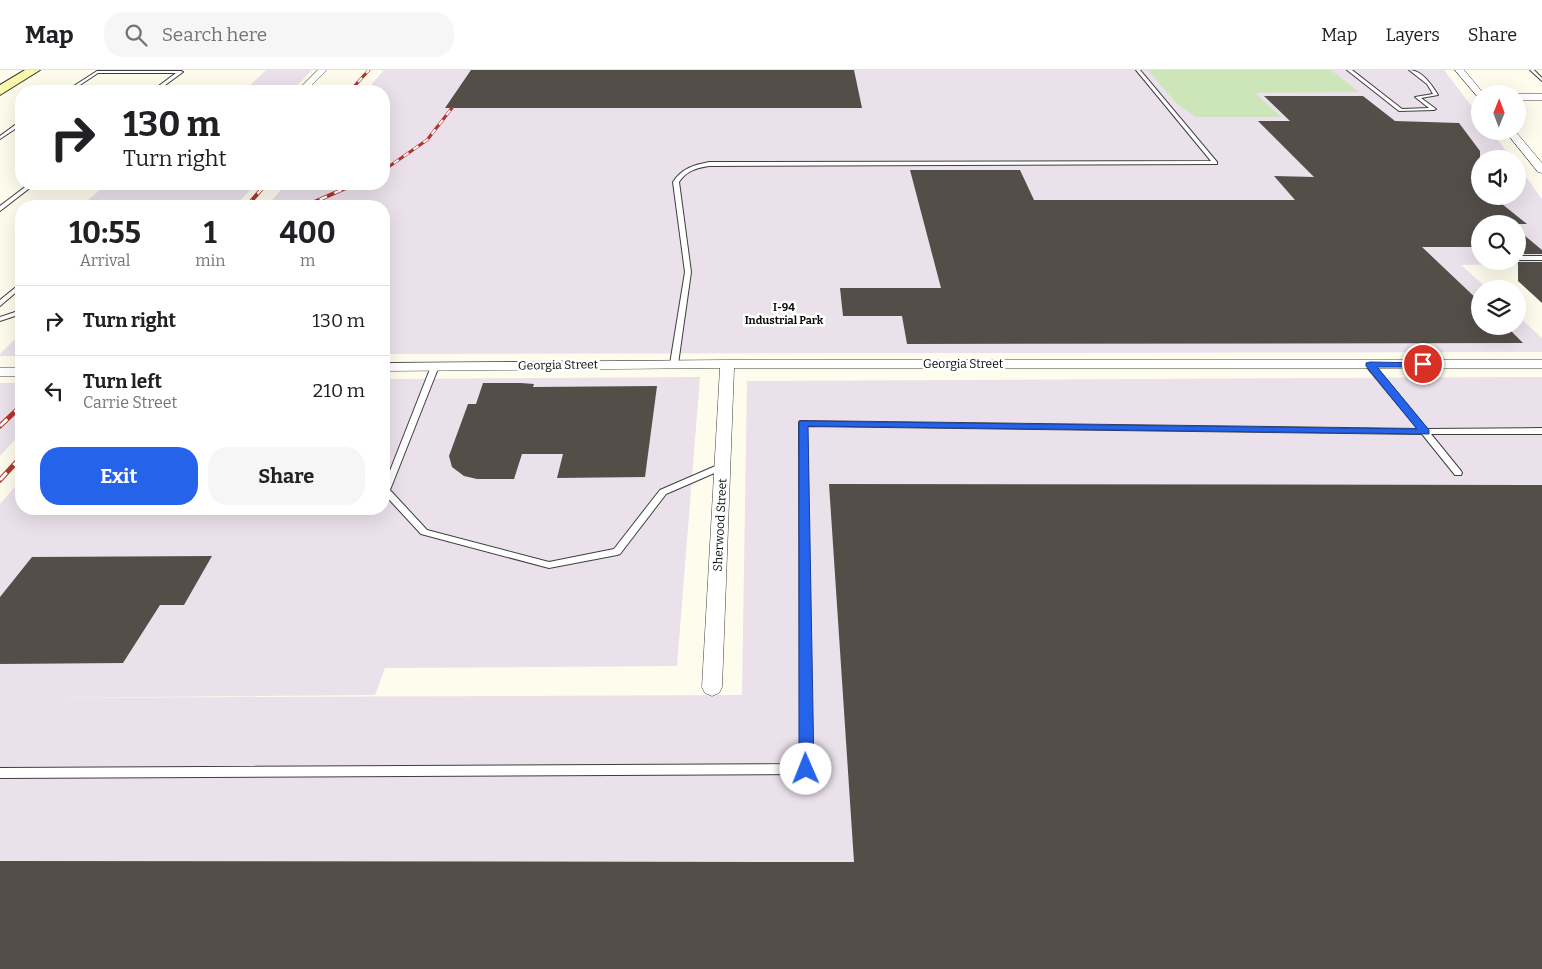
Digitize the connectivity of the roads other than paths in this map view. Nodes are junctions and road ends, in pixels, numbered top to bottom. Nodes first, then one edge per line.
1 (34, 70) edge
2 (323, 70) edge
3 (1138, 70) edge
4 (1349, 70) edge
5 (1411, 70) edge
6 (1459, 70) edge
7 (1533, 71) edge
8 (1542, 72) edge
9 (1542, 80) edge
10 (77, 85) edge
11 (163, 85) edge
12 (308, 85) edge
13 (1472, 85) edge
14 (0, 91) edge
15 (1526, 97) edge
16 (1542, 97) edge
17 (15, 127) edge
18 (0, 138) edge
19 (1518, 140) edge
20 (1528, 152) junction
21 (1542, 152) edge
22 (1542, 170) edge
23 (24, 190) edge
24 (0, 209) edge
25 (1526, 258) edge
26 (1542, 258) edge
27 (15, 290) edge
28 (0, 304) edge
29 (15, 314) edge
30 (0, 318) edge
31 (674, 364) junction
32 (726, 364) junction
33 (1370, 364) junction
34 (1542, 364) edge
35 (435, 366) junction
36 (390, 367) edge
37 (12, 372) edge
38 (0, 386) edge
39 (1542, 431) edge
40 (1426, 432) junction
41 (723, 466) junction
42 (1458, 473) dead end
43 (390, 478) edge
44 (390, 496) edge
45 (712, 687) dead end
46 (0, 773) edge

1 - 14 main road
2 - 12 street
3 - 31 lane
4 - 5 lane
6 - 13 street
7 - 8 lane
7 - 9 lane
10 - 11 lane
15 - 16 street
17 - 18 lane
19 - 20 street
20 - 21 street
20 - 22 street
23 - 24 lane
25 - 26 lane
27 - 28 lane
29 - 30 lane
31 - 32 street, Georgia Street
31 - 35 street, Georgia Street
32 - 33 street, Georgia Street
32 - 41 street, Sherwood Street
33 - 34 street, Georgia Street
33 - 40 lane
35 - 36 street, Georgia Street
35 - 43 lane
37 - 38 street
39 - 40 lane
40 - 42 lane
40 - 46 lane
41 - 44 lane
41 - 45 street, Sherwood Street

